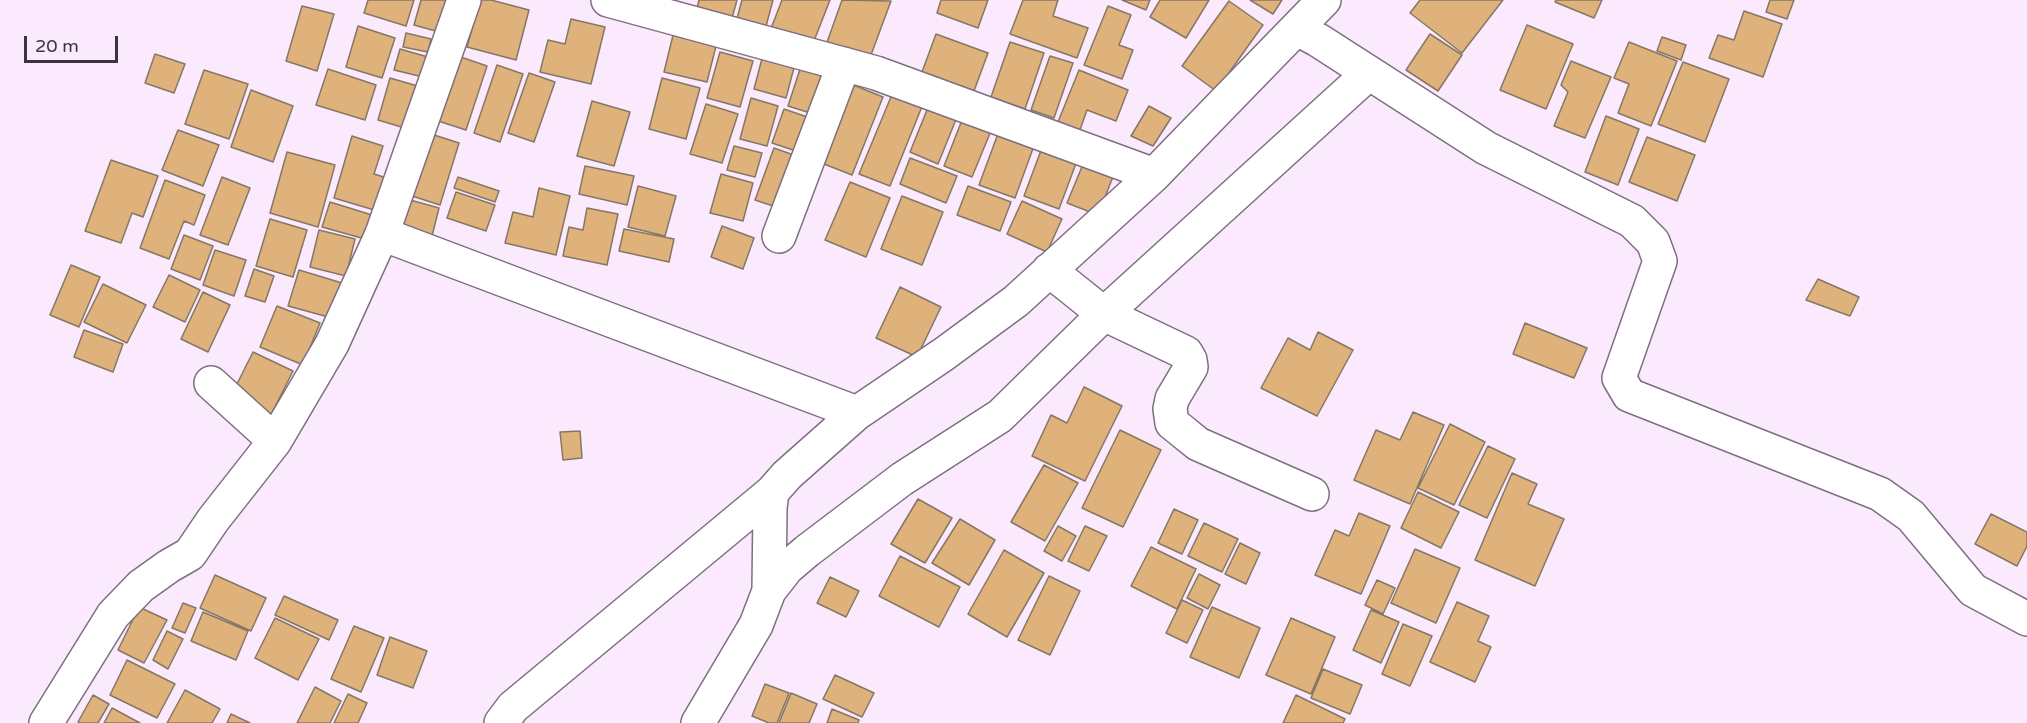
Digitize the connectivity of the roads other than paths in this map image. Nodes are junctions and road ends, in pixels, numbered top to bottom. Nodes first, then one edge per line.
1 (465, 0) edge
2 (610, 0) edge
3 (1324, 0) edge
4 (1308, 35) junction
5 (844, 64) junction
6 (1359, 68) junction
7 (1154, 175) junction
8 (382, 234) junction
9 (779, 236) dead end
10 (1056, 275) junction
11 (1100, 310) junction
12 (211, 383) dead end
13 (857, 413) junction
14 (275, 441) junction
15 (1312, 494) dead end
16 (771, 500) junction
17 (770, 577) junction
18 (2027, 619) edge
19 (46, 723) edge
20 (501, 723) edge
21 (698, 723) edge

1 - 8 street
2 - 5 street
3 - 4 street
4 - 6 street
4 - 7 street
5 - 7 street
5 - 9 street
6 - 11 street
6 - 18 street
7 - 10 street
8 - 13 street
8 - 14 street
10 - 11 street
10 - 13 street
11 - 15 street
11 - 17 street
12 - 14 street
13 - 16 street
14 - 19 street
16 - 17 street
16 - 20 street
17 - 21 street

